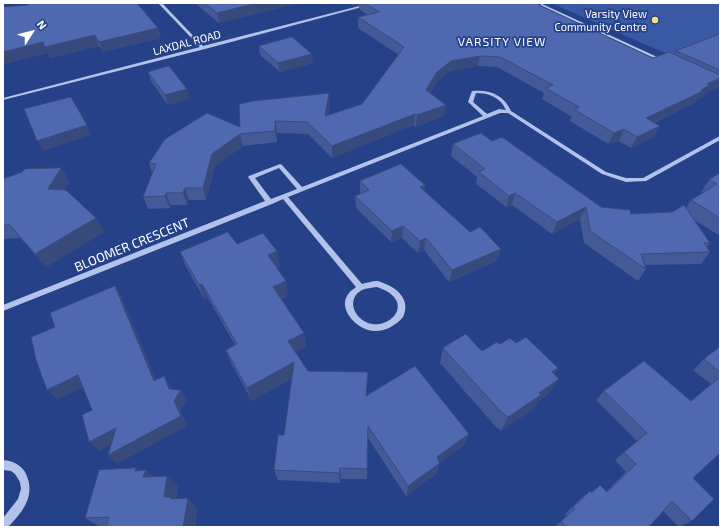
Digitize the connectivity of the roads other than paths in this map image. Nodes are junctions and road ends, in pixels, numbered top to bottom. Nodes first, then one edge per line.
1 (160, 3) edge
2 (375, 3) edge
3 (537, 3) edge
4 (203, 48) junction
5 (671, 64) edge
6 (3, 100) edge
7 (509, 112) junction
8 (486, 116) junction
9 (720, 138) edge
10 (302, 190) junction
11 (284, 197) junction
12 (270, 203) junction
13 (360, 288) junction
14 (3, 308) edge
15 (3, 465) edge
16 (3, 525) edge

1 - 4 street
2 - 4 street, LAXDAL ROAD
3 - 5 street
4 - 6 street, LAXDAL ROAD
7 - 8 street, BLOOMER CRESCENT
7 - 8 street
7 - 9 street
8 - 10 street, BLOOMER CRESCENT
10 - 11 street, BLOOMER CRESCENT
10 - 12 street
11 - 12 street, BLOOMER CRESCENT
11 - 13 street
12 - 14 street, BLOOMER CRESCENT
13 - 13 street
15 - 16 street

